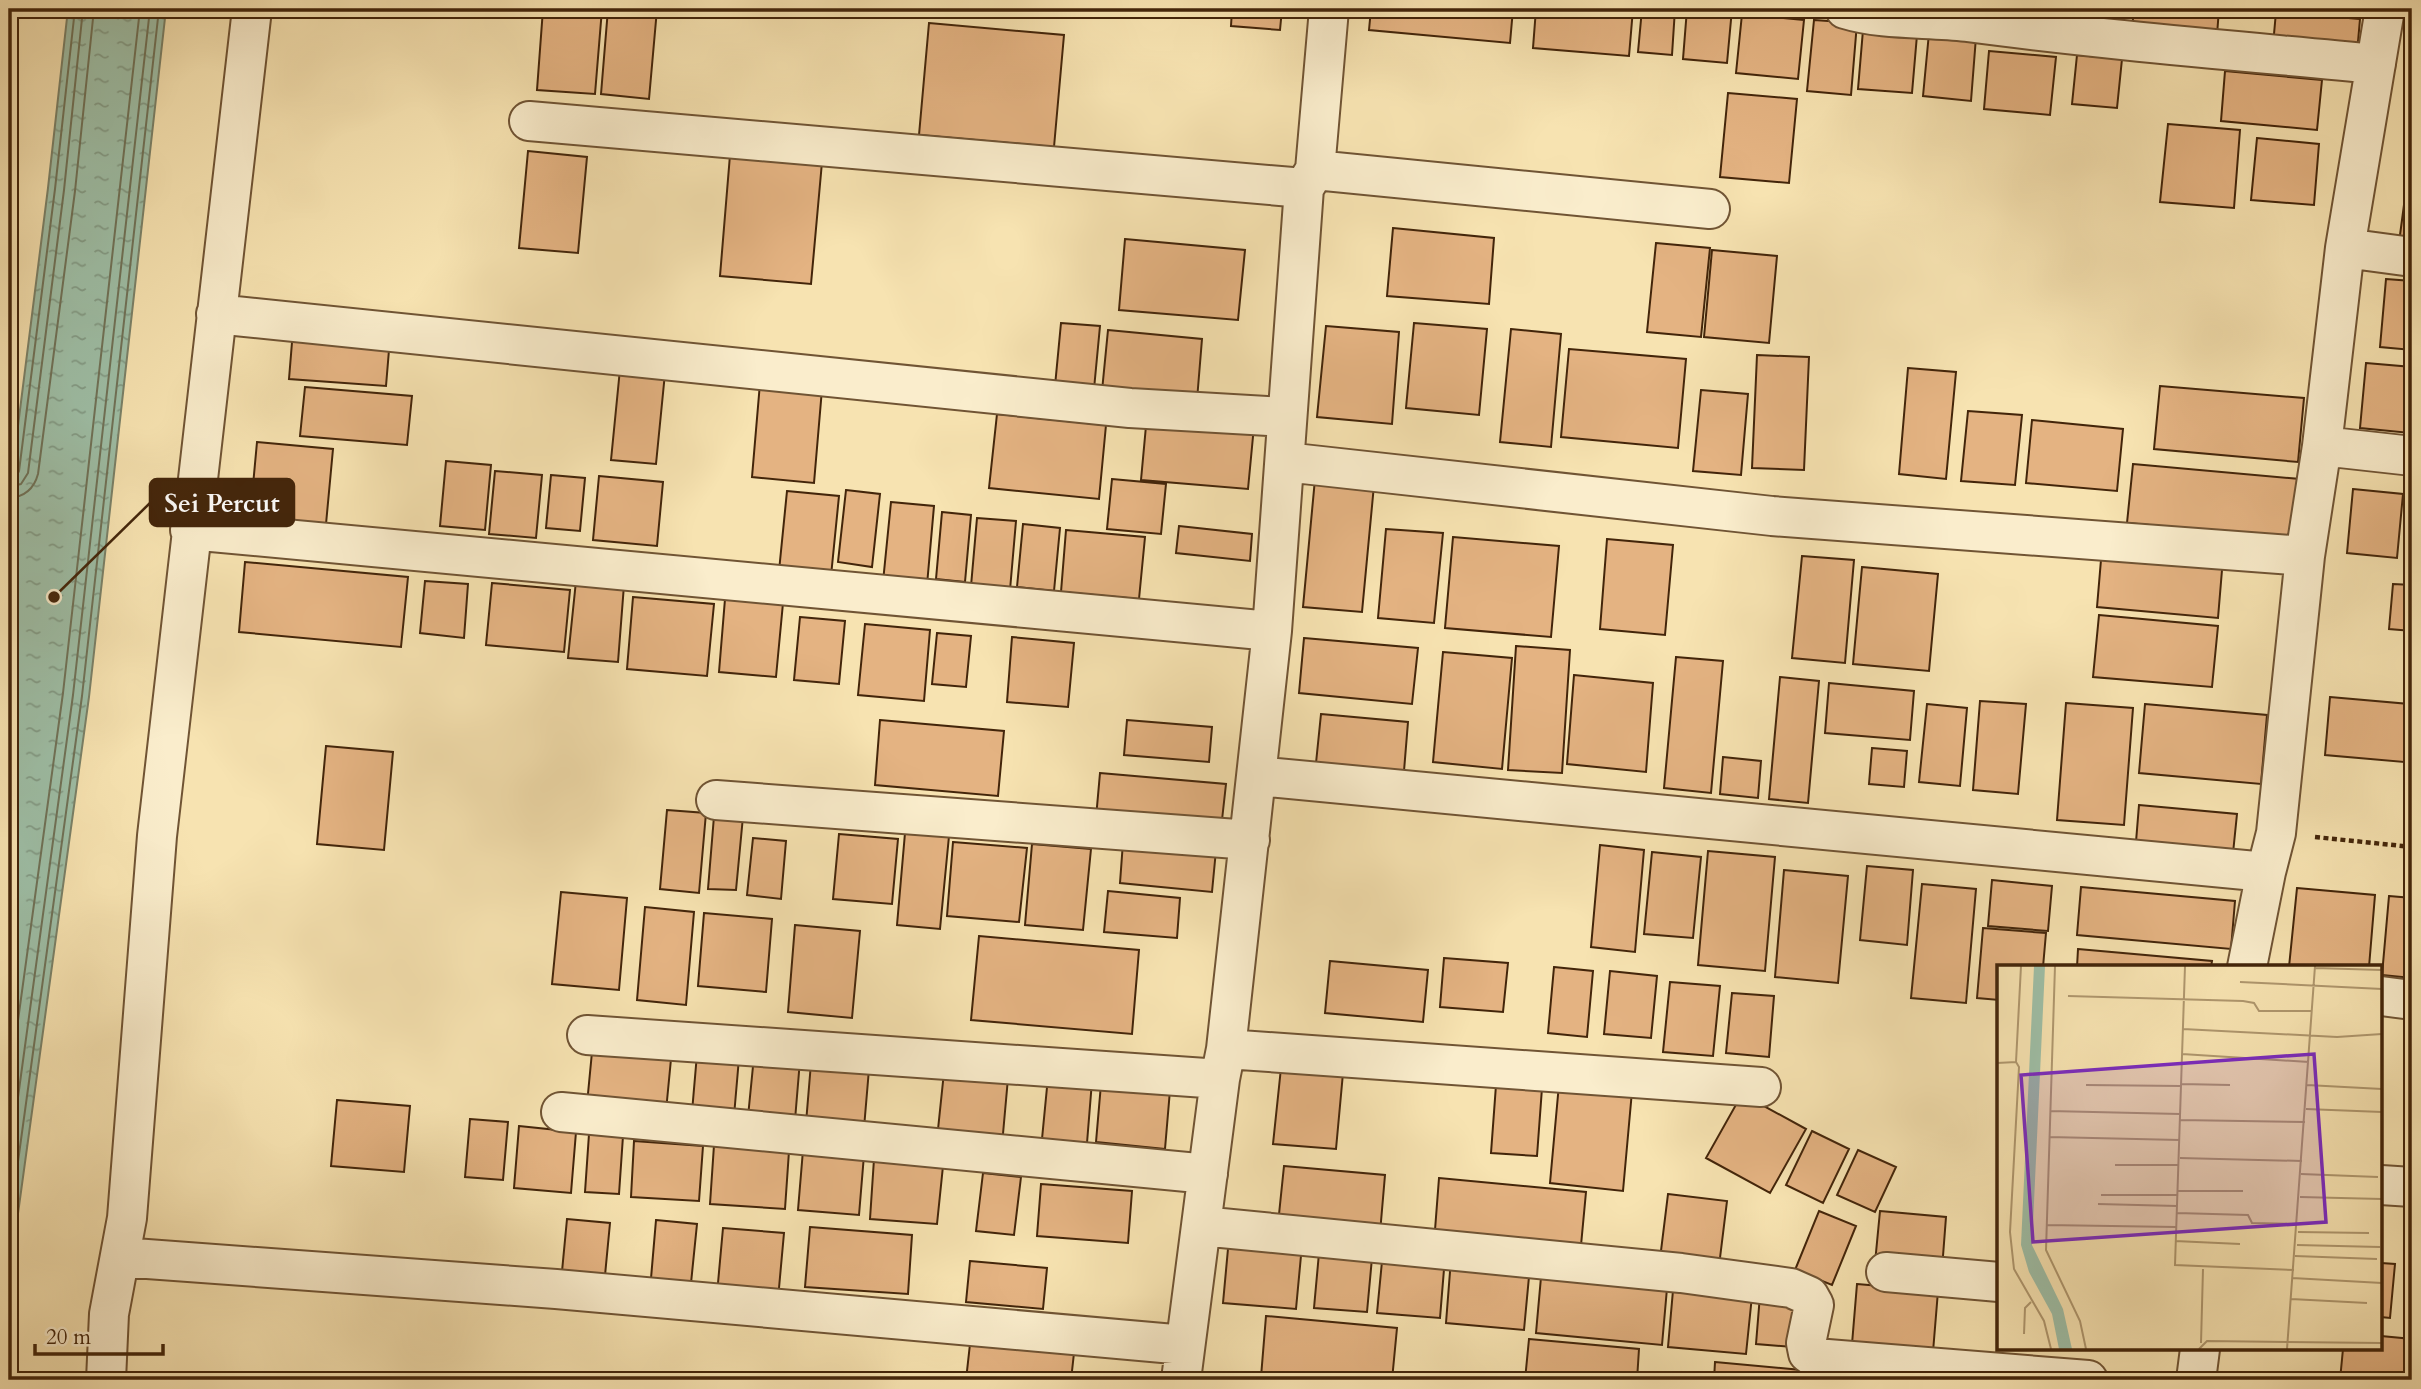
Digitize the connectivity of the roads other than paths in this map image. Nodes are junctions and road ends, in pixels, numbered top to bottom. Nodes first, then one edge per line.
1 (252, 9) edge
2 (1329, 9) edge
3 (1846, 9) edge
4 (2385, 9) edge
5 (2376, 64) junction
6 (529, 121) dead end
7 (1309, 179) junction
8 (1710, 209) dead end
9 (2345, 248) junction
10 (2412, 257) edge
11 (216, 314) junction
12 (1286, 417) junction
13 (2322, 446) junction
14 (2412, 456) edge
15 (1285, 462) junction
16 (190, 530) junction
17 (2305, 556) junction
18 (1272, 631) junction
19 (1257, 776) junction
20 (716, 800) dead end
21 (1250, 840) junction
22 (2266, 872) junction
23 (2247, 965) edge
24 (2382, 996) edge
25 (2412, 1000) edge
26 (587, 1035) dead end
27 (1223, 1064) junction
28 (1761, 1087) dead end
29 (561, 1112) dead end
30 (1208, 1174) junction
31 (2382, 1185) edge
32 (2412, 1187) edge
33 (1201, 1226) junction
34 (120, 1257) junction
35 (1886, 1272) dead end
36 (1997, 1282) edge
37 (2200, 1350) edge
38 (1183, 1363) edge
39 (106, 1380) edge
40 (2088, 1380) edge
41 (2196, 1380) edge

1 - 11 street
2 - 7 street
3 - 5 street
4 - 5 street
5 - 9 street
6 - 7 street
7 - 8 street
7 - 12 street
9 - 10 street
9 - 13 street
11 - 12 street
11 - 16 street
12 - 15 street
13 - 14 street
13 - 17 street
15 - 17 street
15 - 18 street
16 - 18 street
16 - 34 street
17 - 22 street
18 - 19 street
19 - 21 street
19 - 22 street
20 - 21 street
21 - 27 street
22 - 23 street
24 - 25 street
26 - 27 street
27 - 28 street
27 - 30 street
29 - 30 street
30 - 33 street
31 - 32 street
33 - 38 street
33 - 40 street
34 - 38 street
34 - 39 street
35 - 36 street
37 - 41 street

